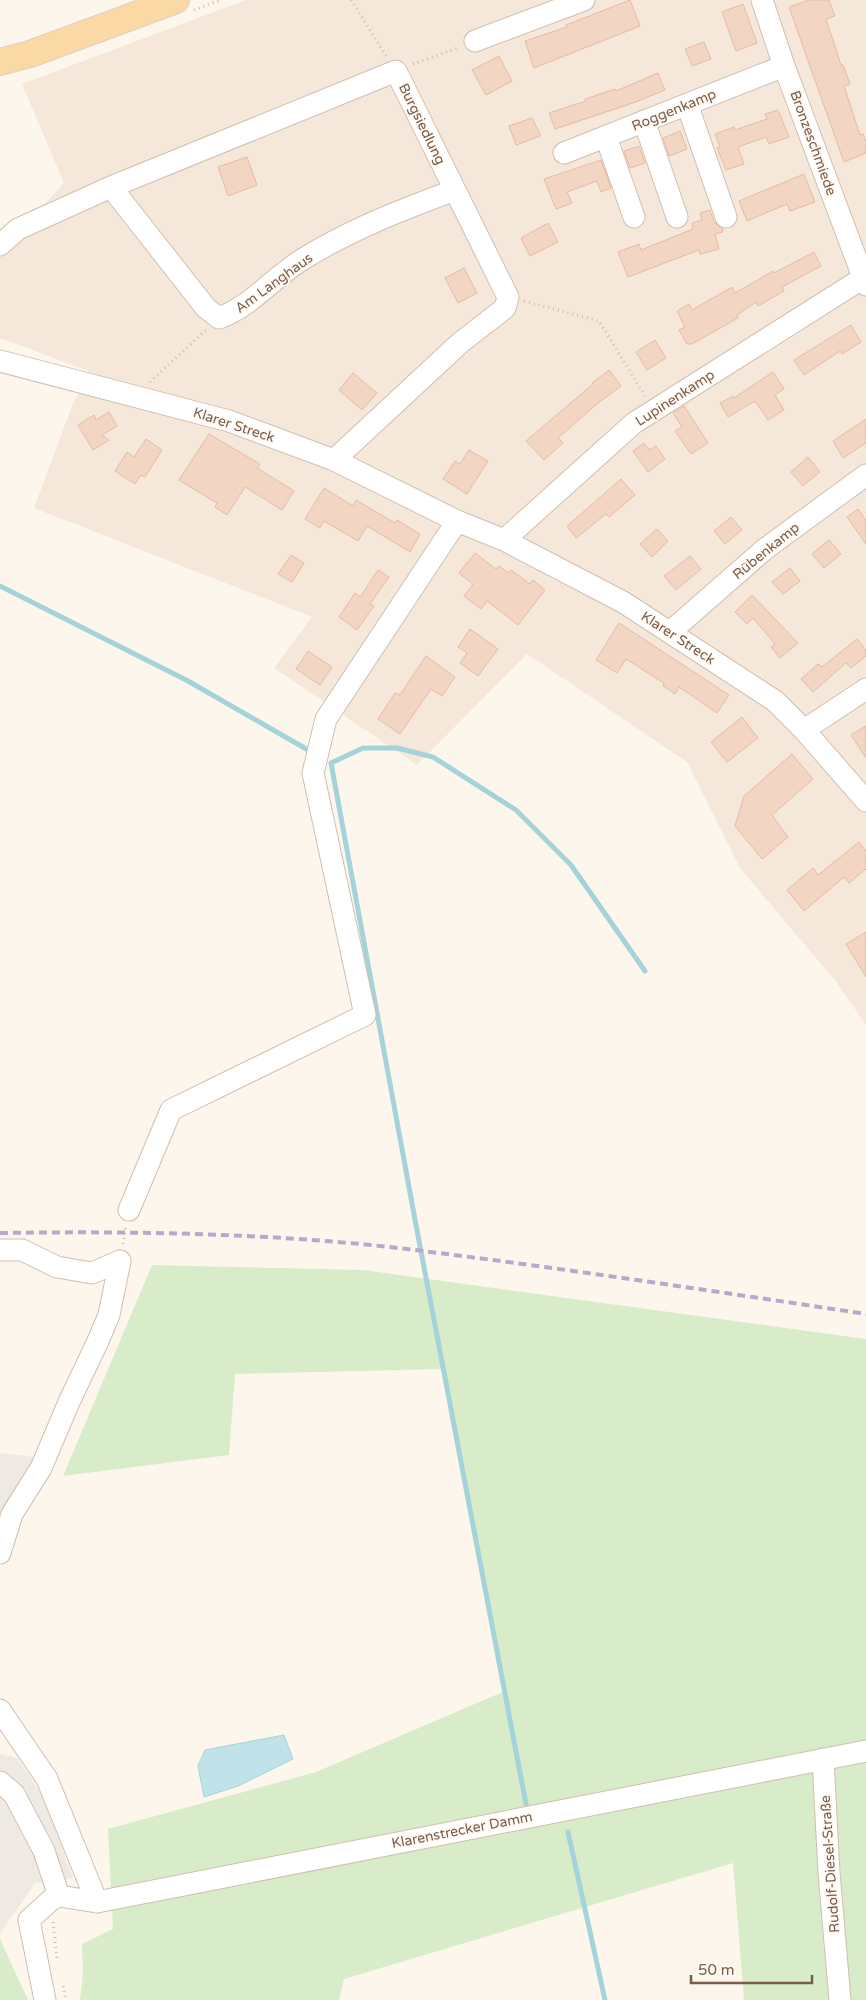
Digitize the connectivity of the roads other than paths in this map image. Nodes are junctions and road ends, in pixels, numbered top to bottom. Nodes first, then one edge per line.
1 (176, 0) edge
2 (584, 0) edge
3 (762, 0) edge
4 (475, 41) road end
5 (0, 62) edge
6 (784, 66) junction
7 (687, 104) junction
8 (644, 121) junction
9 (606, 136) junction
10 (564, 153) dead end
11 (111, 187) junction
12 (455, 190) junction
13 (634, 217) dead end
14 (677, 217) dead end
15 (726, 217) dead end
16 (0, 245) edge
17 (864, 282) edge
18 (0, 361) edge
19 (334, 460) junction
20 (866, 475) edge
21 (457, 521) junction
22 (504, 540) junction
23 (670, 632) junction
24 (866, 689) edge
25 (804, 730) junction
26 (866, 802) edge
27 (129, 1210) road end
28 (0, 1250) edge
29 (0, 1553) edge
30 (0, 1710) edge
31 (866, 1751) edge
32 (823, 1759) junction
33 (0, 1782) edge
34 (55, 1898) junction
35 (97, 1902) junction
36 (45, 2000) edge
37 (840, 2000) edge

1 - 5 main road
2 - 4 street
3 - 6 street, Bronzeschmiede
6 - 7 street, Roggenkamp
6 - 17 street, Bronzeschmiede
7 - 8 street, Roggenkamp
7 - 15 street
8 - 9 street, Roggenkamp
8 - 14 street
9 - 10 street, Roggenkamp
9 - 13 street
11 - 12 street, Am Langhaus
11 - 12 street, Burgsiedlung
11 - 16 street, Burgsiedlung
12 - 19 street, Burgsiedlung
17 - 22 street, Lupinenkamp
18 - 19 street, Klarer Streck
19 - 21 street, Klarer Streck
20 - 23 street, Rübenkamp
21 - 22 street, Klarer Streck
21 - 27 street
22 - 23 street, Klarer Streck
23 - 25 street, Klarer Streck
24 - 25 street
25 - 26 street, Klarer Streck
28 - 29 street
30 - 35 street
31 - 32 street, Klarenstrecker Damm
32 - 35 street, Klarenstrecker Damm
32 - 37 street, Rudolf-Diesel-Straße
33 - 34 street
34 - 35 street, Klarenstrecker Damm
34 - 36 street

